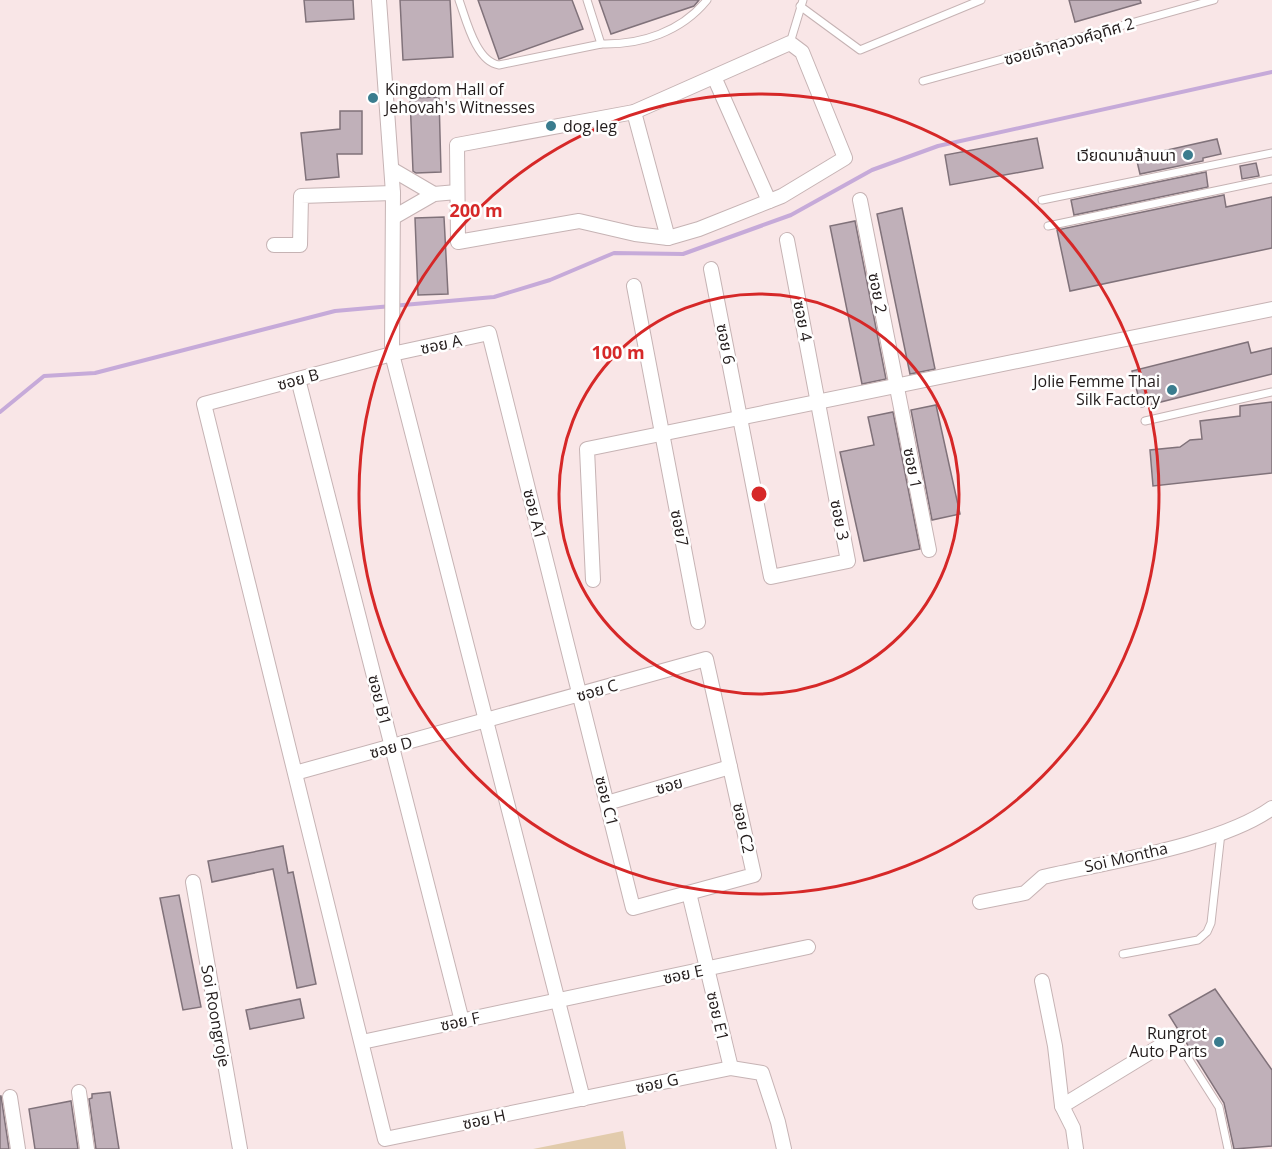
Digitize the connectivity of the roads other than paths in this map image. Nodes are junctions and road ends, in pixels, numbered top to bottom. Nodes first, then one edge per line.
1 (379, 0) edge
2 (459, 0) edge
3 (587, 0) edge
4 (698, 0) edge
5 (708, 0) edge
6 (981, 0) edge
7 (1214, 0) edge
8 (801, 3) edge
9 (701, 8) junction
10 (790, 43) junction
11 (601, 44) junction
12 (715, 79) junction
13 (923, 81) dead end
14 (634, 112) junction
15 (1272, 153) edge
16 (393, 171) junction
17 (1272, 179) edge
18 (457, 192) junction
19 (393, 193) junction
20 (435, 194) junction
21 (860, 200) dead end
22 (1042, 200) dead end
23 (769, 201) junction
24 (394, 218) junction
25 (1048, 226) dead end
26 (668, 238) junction
27 (788, 240) dead end
28 (274, 245) dead end
29 (711, 269) dead end
30 (634, 286) dead end
31 (1272, 309) edge
32 (489, 333) joint
33 (392, 354) junction
34 (298, 379) junction
35 (897, 386) junction
36 (1272, 392) edge
37 (818, 402) junction
38 (740, 418) junction
39 (1145, 421) dead end
40 (662, 434) junction
41 (929, 550) dead end
42 (771, 577) joint
43 (593, 580) dead end
44 (698, 622) dead end
45 (706, 659) joint
46 (581, 694) junction
47 (487, 720) junction
48 (392, 747) junction
49 (730, 767) junction
50 (296, 773) junction
51 (607, 803) junction
52 (1272, 808) edge
53 (1221, 832) junction
54 (193, 882) dead end
55 (690, 892) junction
56 (981, 902) dead end
57 (633, 908) joint
58 (808, 947) dead end
59 (1123, 954) dead end
60 (707, 969) junction
61 (1042, 981) dead end
62 (559, 1000) junction
63 (462, 1021) junction
64 (362, 1042) junction
65 (1167, 1042) joint
66 (730, 1068) junction
67 (79, 1092) dead end
68 (10, 1097) dead end
69 (583, 1098) junction
70 (1062, 1106) junction
71 (18, 1149) edge
72 (87, 1149) edge
73 (240, 1149) edge
74 (783, 1149) edge
75 (1076, 1149) edge
76 (1228, 1149) edge

1 - 16 street
2 - 11 lane
3 - 11 lane
4 - 9 lane
5 - 9 lane
6 - 8 lane
7 - 13 lane, ซอยเจ้ากุลวงศ์อุทิศ 2
8 - 10 lane
9 - 11 lane
10 - 12 street
10 - 23 street
12 - 14 street
12 - 23 street
14 - 18 street
14 - 26 street
15 - 22 lane
16 - 19 street
16 - 20 street
17 - 25 lane
18 - 20 street
18 - 26 street
19 - 24 street
19 - 28 street
20 - 24 street
21 - 35 street, ซอย 2
23 - 26 street
24 - 33 street
27 - 37 street, ซอย 4
29 - 38 street, ซอย 6
30 - 40 street, ซอย7
31 - 35 street
32 - 33 street, ซอย A
32 - 46 street, ซอย A1
33 - 34 street, ซอย B
33 - 47 street
34 - 48 street, ซอย B1
34 - 50 street, ซอย B
35 - 37 street
35 - 41 street, ซอย 1
36 - 39 lane
37 - 38 street
37 - 42 street, ซอย 3
38 - 40 street
38 - 42 street, ซอย 6
40 - 43 street
40 - 44 street, ซอย7
45 - 46 street, ซอย C
45 - 49 street, ซอย C2
46 - 47 street, ซอย C
46 - 51 street, ซอย C1
47 - 48 street, ซอย D
47 - 62 street
48 - 50 street, ซอย D
48 - 63 street, ซอย B1
49 - 51 street, ซอย
49 - 55 street, ซอย C2
50 - 64 street
51 - 57 street, ซอย C1
52 - 53 street, Soi Montha
53 - 56 street, Soi Montha
53 - 59 lane
54 - 73 street, Soi Roongroje
55 - 57 street, ซอย C2
55 - 60 street, ซอย E1
58 - 60 street, ซอย E
60 - 62 street, ซอย E
60 - 66 street, ซอย E1
61 - 70 street
62 - 63 street, ซอย F
62 - 69 street
63 - 64 street, ซอย F
64 - 69 street, ซอย H
65 - 70 street
65 - 76 lane
66 - 69 street, ซอย G
66 - 74 street
67 - 72 street
68 - 71 street
70 - 75 street

